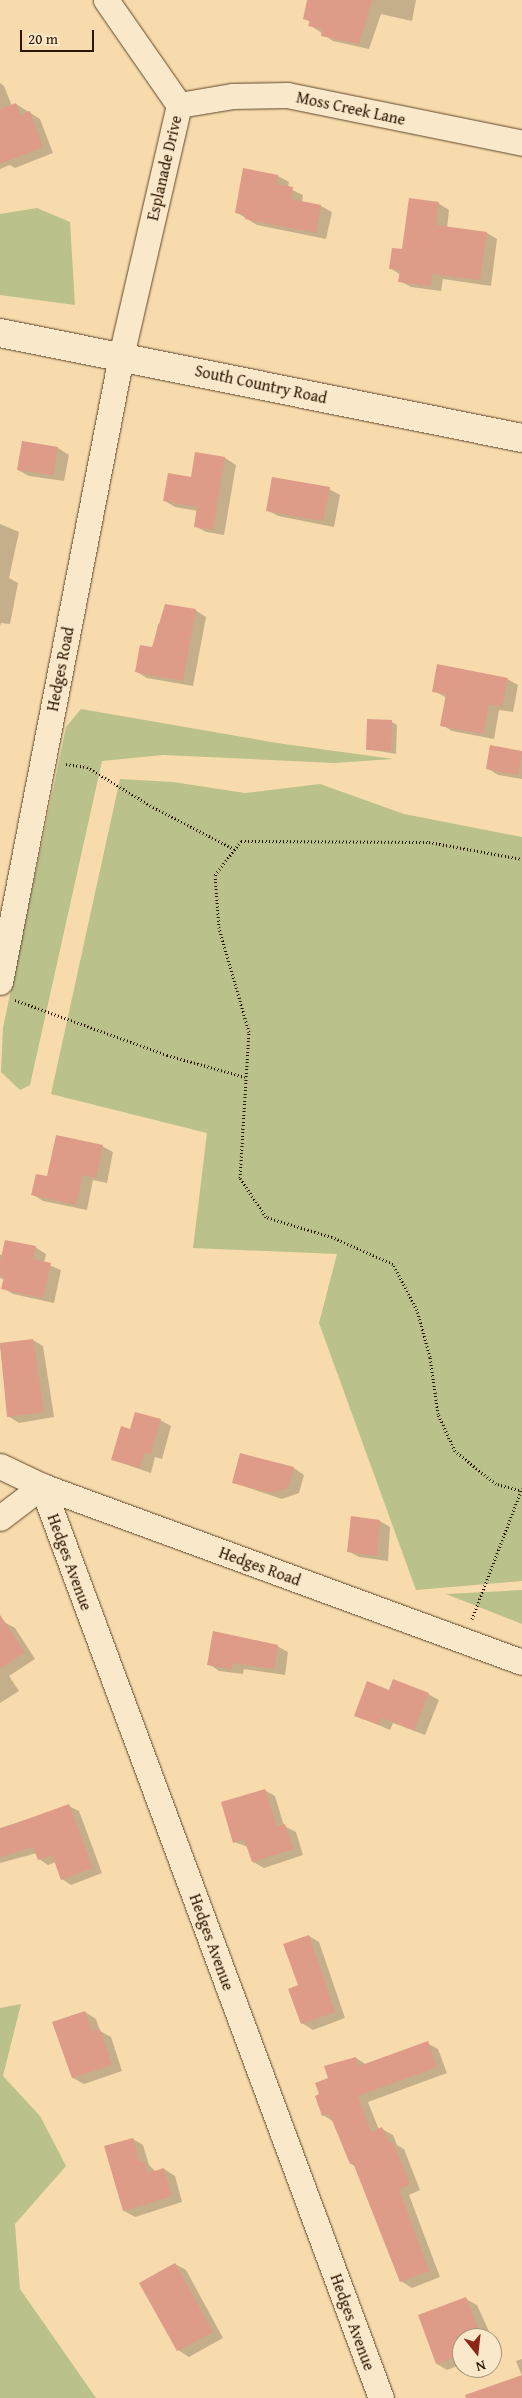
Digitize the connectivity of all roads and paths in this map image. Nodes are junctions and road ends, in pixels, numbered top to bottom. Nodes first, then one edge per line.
1 (106, 0) edge
2 (179, 105) junction
3 (522, 143) edge
4 (0, 333) edge
5 (121, 356) junction
6 (522, 438) edge
7 (43, 759) junction
8 (234, 849) junction
9 (522, 858) edge
10 (5, 990) edge
11 (245, 1077) junction
12 (0, 1466) edge
13 (42, 1486) junction
14 (521, 1489) edge
15 (0, 1518) edge
16 (464, 1640) junction
17 (522, 1662) edge
18 (381, 2398) edge

1 - 2 street, Esplanade Drive
2 - 3 street, Moss Creek Lane
2 - 5 street, Esplanade Drive
4 - 5 main road, South Country Road
5 - 6 main road, South Country Road
5 - 7 street, Hedges Road
7 - 8 path
7 - 10 street, Hedges Road
8 - 9 path
8 - 11 path
10 - 11 path
11 - 14 path
12 - 13 street, Hedges Road
13 - 15 street
13 - 16 street, Hedges Road
13 - 18 street, Hedges Avenue
14 - 16 path
16 - 17 street, Hedges Road

